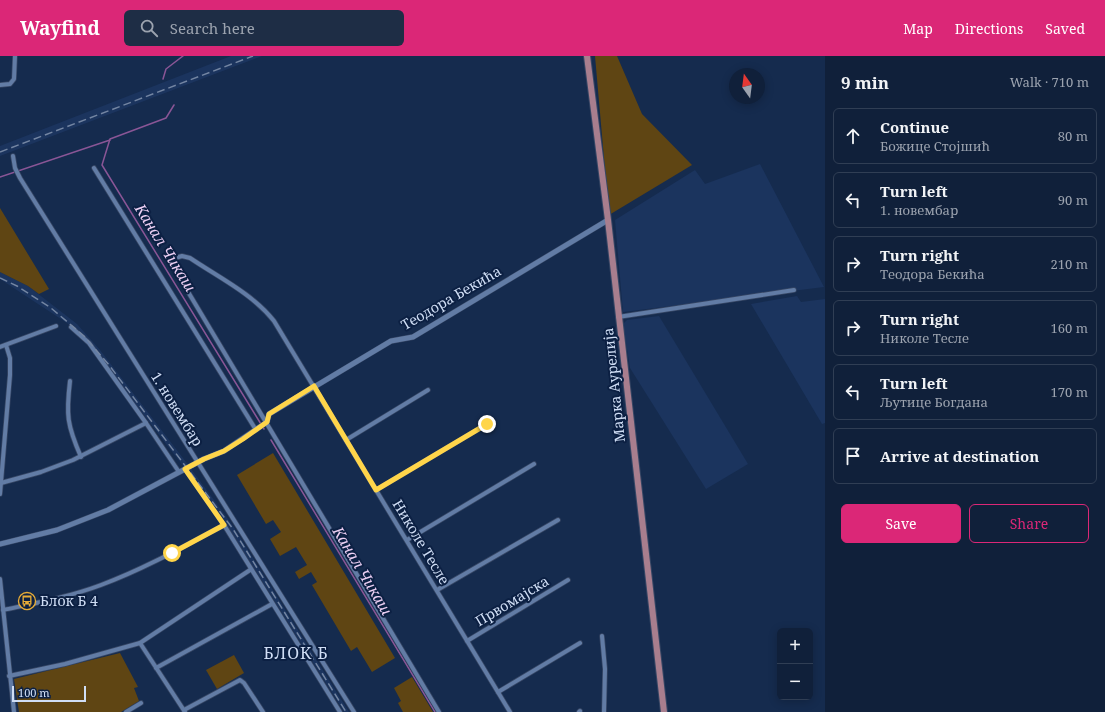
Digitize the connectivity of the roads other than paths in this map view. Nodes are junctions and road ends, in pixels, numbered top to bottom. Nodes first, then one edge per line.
1 (14, 56) edge
2 (587, 56) edge
3 (0, 85) edge
4 (12, 156) dead end
5 (94, 168) dead end
6 (608, 220) junction
7 (794, 290) dead end
8 (618, 317) junction
9 (56, 326) dead end
10 (71, 327) dead end
11 (6, 345) junction
12 (0, 348) edge
13 (70, 381) dead end
14 (314, 386) junction
15 (428, 390) dead end
16 (146, 422) junction
17 (265, 423) junction
18 (487, 424) dead end
19 (257, 429) junction
20 (346, 440) junction
21 (81, 457) junction
22 (197, 462) junction
23 (534, 464) dead end
24 (185, 469) junction
25 (179, 472) junction
26 (1, 483) junction
27 (376, 490) junction
28 (0, 494) edge
29 (558, 520) dead end
30 (224, 525) junction
31 (407, 540) junction
32 (0, 544) edge
33 (250, 570) junction
34 (0, 579) edge
35 (568, 580) dead end
36 (437, 590) junction
37 (272, 604) junction
38 (3, 610) junction
39 (602, 636) dead end
40 (467, 641) junction
41 (140, 643) junction
42 (580, 643) dead end
43 (156, 668) junction
44 (9, 676) junction
45 (498, 692) junction
46 (141, 703) dead end
47 (184, 711) edge
48 (14, 712) edge
49 (126, 712) edge
50 (263, 712) edge
51 (340, 712) edge
52 (354, 712) edge
53 (439, 712) edge
54 (510, 712) edge
55 (604, 712) edge
56 (664, 712) edge

1 - 3 street
2 - 6 main road, Марка Аурелија
4 - 22 street, 1. новембар
5 - 19 street
6 - 8 main road, Марка Аурелија
6 - 14 street, Теодора Бекића
7 - 8 street
8 - 56 main road, Марка Аурелија
9 - 11 street
10 - 16 street
11 - 12 street
11 - 26 street
13 - 21 street
14 - 17 street, Теодора Бекића
14 - 17 street, Николе Тесле
14 - 20 street, Николе Тесле
15 - 20 street
16 - 21 street
16 - 25 street
17 - 19 street, Теодора Бекића
17 - 53 street
18 - 27 street
19 - 22 street, Теодора Бекића
20 - 27 street, Николе Тесле
21 - 26 street
22 - 24 street, Теодора Бекића
22 - 52 street, 1. новембар
23 - 31 street
24 - 25 street, Теодора Бекића
24 - 30 street
25 - 32 street, Теодора Бекића
26 - 28 street
27 - 31 street, Николе Тесле
29 - 36 street
30 - 33 street
30 - 38 street
31 - 36 street, Николе Тесле
33 - 37 street
33 - 41 street
34 - 38 street
35 - 40 street, Првомајска
36 - 40 street, Николе Тесле
37 - 43 street
37 - 51 street
38 - 44 street
39 - 55 street
40 - 45 street, Николе Тесле
41 - 43 street
41 - 44 street
42 - 45 street
43 - 47 street
44 - 48 street
45 - 54 street, Николе Тесле
46 - 49 street
47 - 50 street

